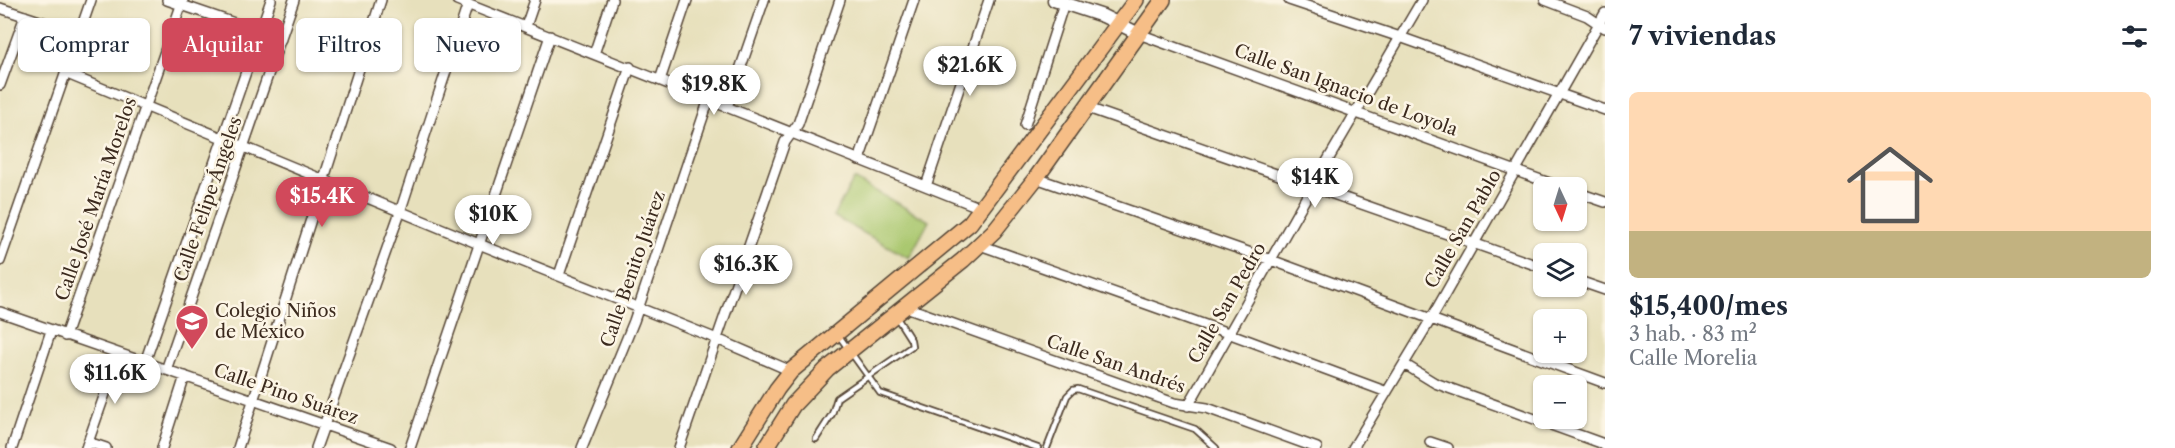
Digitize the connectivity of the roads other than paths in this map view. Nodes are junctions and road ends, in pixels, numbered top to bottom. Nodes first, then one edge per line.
1 (91, 0) edge
2 (167, 0) edge
3 (272, 0) edge
4 (294, 0) edge
5 (381, 0) edge
6 (535, 0) edge
7 (612, 0) edge
8 (687, 0) edge
9 (764, 0) edge
10 (840, 0) edge
11 (914, 0) edge
12 (989, 0) edge
13 (1136, 0) edge
14 (1163, 0) edge
15 (1289, 0) edge
16 (1422, 0) edge
17 (1545, 0) edge
18 (461, 1) edge
19 (1061, 1) edge
20 (182, 2) edge
21 (0, 8) edge
22 (1605, 13) edge
23 (25, 16) junction
24 (31, 18) edge
25 (85, 18) edge
26 (223, 18) edge
27 (266, 18) edge
28 (1119, 23) junction
29 (526, 26) junction
30 (1602, 26) edge
31 (284, 30) edge
32 (1139, 34) junction
33 (550, 36) junction
34 (1400, 37) junction
35 (594, 54) junction
36 (630, 67) junction
37 (247, 72) edge
38 (270, 72) edge
39 (65, 73) joint
40 (660, 80) junction
41 (0, 85) edge
42 (1559, 94) junction
43 (709, 99) junction
44 (146, 107) junction
45 (727, 107) junction
46 (1085, 107) junction
47 (1605, 111) edge
48 (1355, 112) junction
49 (1025, 125) dead end
50 (791, 133) junction
51 (224, 139) junction
52 (244, 148) junction
53 (859, 160) junction
54 (1515, 171) junction
55 (1533, 177) edge
56 (1036, 178) junction
57 (323, 180) junction
58 (926, 186) junction
59 (1312, 187) junction
60 (1587, 196) edge
61 (1605, 202) edge
62 (981, 208) junction
63 (400, 212) junction
64 (5, 232) edge
65 (479, 244) junction
66 (1473, 244) junction
67 (980, 246) junction
68 (1271, 260) junction
69 (0, 261) edge
70 (1533, 264) edge
71 (559, 275) junction
72 (1587, 284) edge
73 (1605, 290) edge
74 (639, 309) junction
75 (900, 311) junction
76 (0, 312) edge
77 (1431, 319) junction
78 (51, 331) junction
79 (837, 333) junction
80 (1228, 333) junction
81 (65, 336) junction
82 (717, 339) junction
83 (850, 352) junction
84 (119, 354) junction
85 (145, 362) junction
86 (1404, 364) junction
87 (166, 370) junction
88 (791, 371) junction
89 (185, 376) junction
90 (867, 376) junction
91 (1605, 382) edge
92 (1387, 392) junction
93 (255, 400) junction
94 (1188, 406) junction
95 (324, 425) junction
96 (816, 439) dead end
97 (1430, 442) dead end
98 (87, 445) edge
99 (1605, 446) edge
100 (12, 448) edge
101 (106, 448) edge
102 (162, 448) edge
103 (238, 448) edge
104 (316, 448) edge
105 (391, 448) edge
106 (410, 448) edge
107 (582, 448) edge
108 (679, 448) edge
109 (740, 448) edge
110 (766, 448) edge
111 (1038, 448) edge
112 (1047, 448) edge
113 (1216, 448) edge
114 (1317, 448) edge
115 (1353, 448) edge
116 (1449, 448) edge

1 - 25 street
2 - 20 street
3 - 27 street, Calle Felipe Ángeles
4 - 31 street, Calle Felipe Ángeles
5 - 57 street
6 - 29 street
7 - 35 street
8 - 40 street
9 - 45 street
10 - 50 street
11 - 53 street
12 - 58 street
13 - 28 main road
14 - 32 main road
15 - 34 street
16 - 34 street, Calle San Pedro
17 - 30 street
18 - 29 street
18 - 63 street
19 - 28 street, Calle San Ignacio de Loyola
19 - 49 street
20 - 26 street
20 - 44 street, Calle José María Morelos
21 - 23 street
22 - 30 street, Calle San Pablo
23 - 24 street
23 - 41 street
28 - 32 street, Calle San Ignacio de Loyola
28 - 62 main road
29 - 33 street
30 - 42 street, Calle San Pablo
32 - 46 main road
32 - 48 street, Calle San Ignacio de Loyola
33 - 35 street
33 - 65 street
34 - 42 street
34 - 48 street, Calle San Pedro
35 - 36 street
36 - 40 street
36 - 71 street
37 - 51 street, Calle Felipe Ángeles
38 - 52 street, Calle Felipe Ángeles
39 - 44 street
39 - 64 street
40 - 43 street
42 - 47 street
42 - 54 street, Calle San Pablo
43 - 45 street
43 - 74 street, Calle Benito Juárez
44 - 51 street
44 - 81 street, Calle José María Morelos
45 - 50 street
46 - 56 main road
46 - 59 street
48 - 54 street, Calle San Ignacio de Loyola
48 - 59 street, Calle San Pedro
50 - 53 street
50 - 82 street
51 - 52 street
51 - 85 street, Calle Felipe Ángeles
52 - 57 street
52 - 87 street, Calle Felipe Ángeles
53 - 58 street
54 - 55 street, Calle San Ignacio de Loyola
54 - 66 street, Calle San Pablo
56 - 67 main road
56 - 68 street
57 - 63 street
57 - 93 street
58 - 62 street
59 - 66 street
59 - 68 street, Calle San Pedro
60 - 61 street
62 - 79 main road
63 - 65 street
63 - 95 street
64 - 69 street
65 - 71 street
65 - 106 street
66 - 70 street
66 - 77 street, Calle San Pablo
67 - 75 main road
67 - 80 street
68 - 77 street
68 - 80 street, Calle San Pedro
71 - 74 street
72 - 73 street
74 - 82 street
74 - 107 street, Calle Benito Juárez
75 - 83 main road
75 - 90 lane
75 - 94 street, Calle San Andrés
76 - 78 street, Calle Pino Suárez
77 - 86 street, Calle San Pablo
77 - 91 street
78 - 81 street, Calle Pino Suárez
78 - 100 street
79 - 83 lane
79 - 88 main road
80 - 92 street
80 - 94 street, Calle San Pedro
81 - 84 street, Calle Pino Suárez
82 - 88 street
82 - 108 street
83 - 90 lane
83 - 110 main road
84 - 85 street, Calle Pino Suárez
84 - 98 street
85 - 87 street, Calle Pino Suárez
86 - 92 street, Calle San Pablo
86 - 99 street
87 - 89 street, Calle Pino Suárez
88 - 109 main road
89 - 93 street, Calle Pino Suárez
89 - 102 street
90 - 96 lane
90 - 111 lane
92 - 115 street, Calle San Pablo
93 - 95 street, Calle Pino Suárez
93 - 103 street
94 - 114 street, Calle San Andrés
95 - 104 street
95 - 105 street, Calle Pino Suárez
97 - 116 street
98 - 101 street
112 - 113 lane

